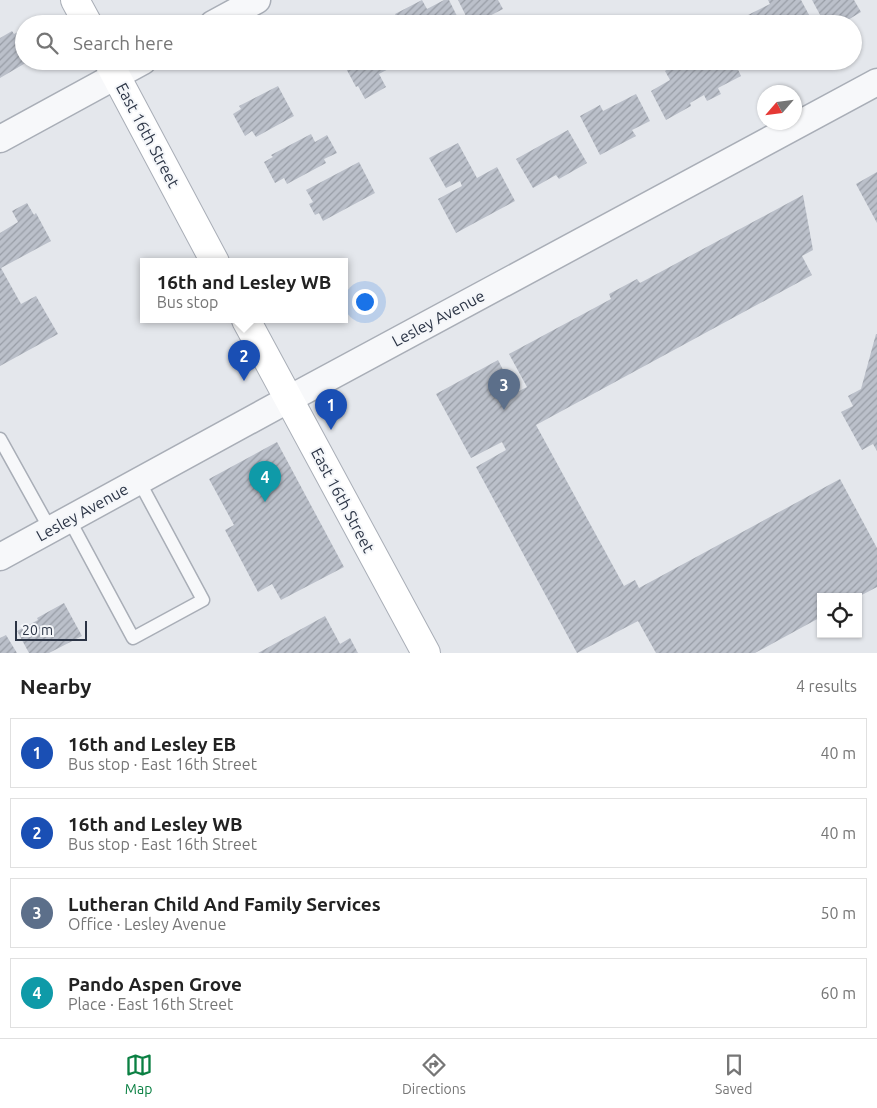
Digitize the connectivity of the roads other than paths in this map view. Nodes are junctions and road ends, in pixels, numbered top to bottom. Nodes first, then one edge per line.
1 (75, 0) edge
2 (257, 0) edge
3 (83, 15) edge
4 (230, 15) edge
5 (110, 70) edge
6 (113, 70) edge
7 (877, 82) edge
8 (0, 139) edge
9 (214, 258) edge
10 (248, 323) edge
11 (289, 399) junction
12 (0, 439) edge
13 (139, 481) junction
14 (59, 524) junction
15 (0, 557) edge
16 (426, 653) edge

1 - 3 main road
2 - 4 street
5 - 8 street
6 - 9 main road, East 16th Street
7 - 11 street, Lesley Avenue
10 - 11 main road, East 16th Street
11 - 13 street, Lesley Avenue
11 - 16 main road, East 16th Street
12 - 14 lane
13 - 14 street, Lesley Avenue
13 - 14 lane
14 - 15 street, Lesley Avenue

